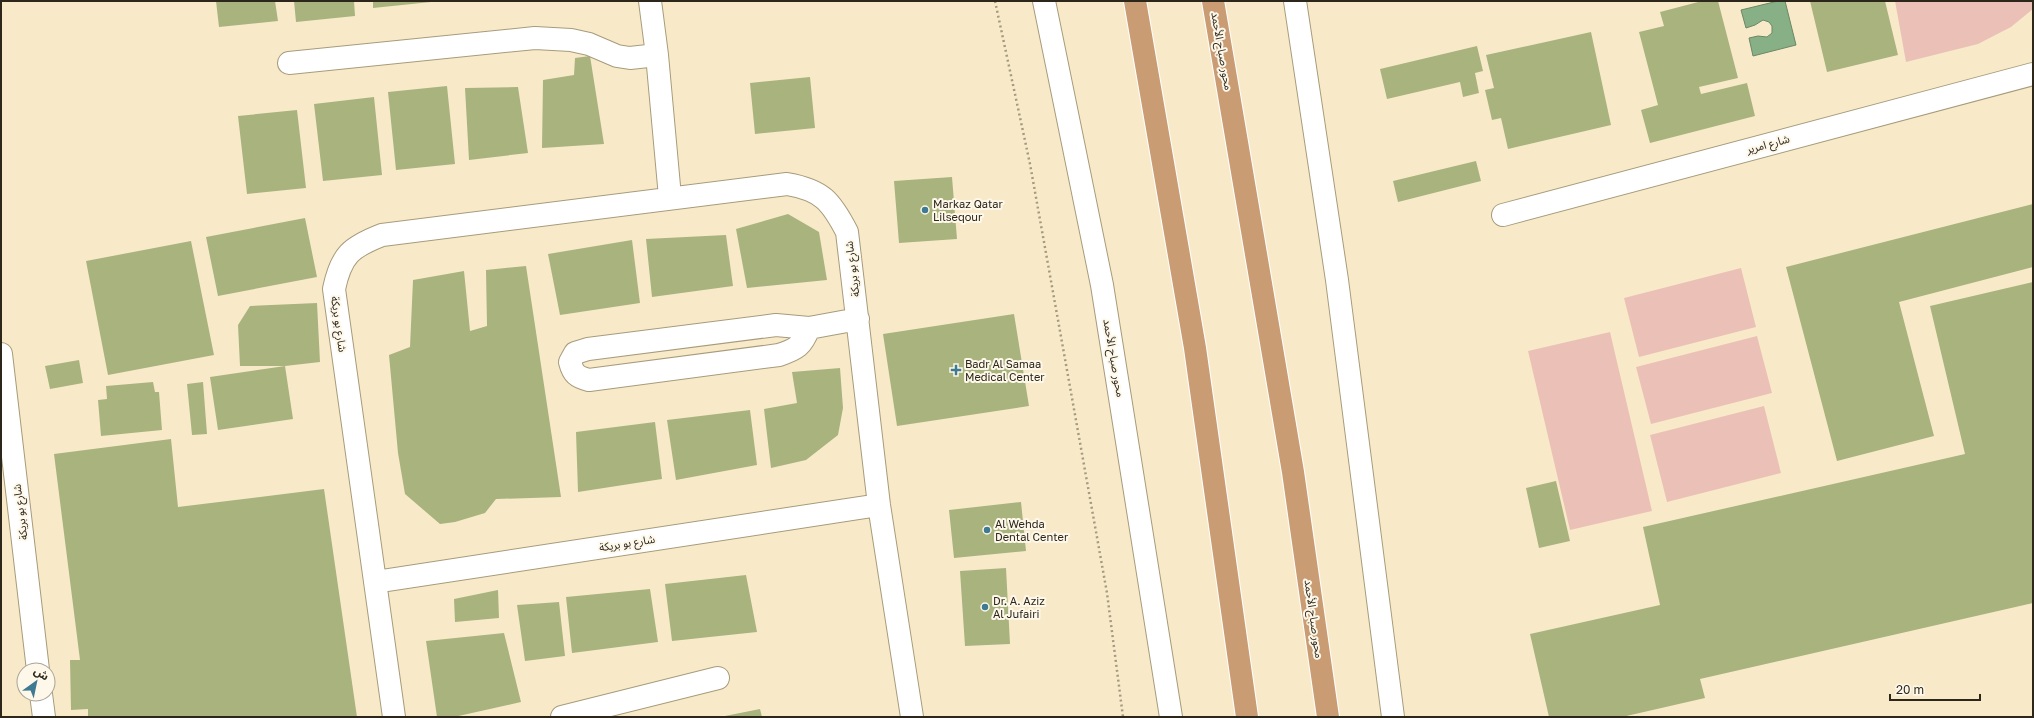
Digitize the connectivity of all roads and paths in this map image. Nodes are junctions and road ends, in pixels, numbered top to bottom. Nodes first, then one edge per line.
1 (650, 1) edge
2 (995, 1) edge
3 (1044, 1) edge
4 (1135, 1) edge
5 (1213, 1) edge
6 (1295, 1) edge
7 (657, 55) junction
8 (288, 63) dead end
9 (2033, 74) edge
10 (670, 197) junction
11 (1503, 215) dead end
12 (858, 319) junction
13 (809, 328) junction
14 (684, 336) junction
15 (1, 354) edge
16 (688, 367) junction
17 (879, 505) junction
18 (375, 582) junction
19 (37, 662) edge
20 (718, 678) dead end
21 (42, 702) edge
22 (44, 717) edge
23 (394, 717) edge
24 (562, 717) edge
25 (912, 717) edge
26 (1123, 717) edge
27 (1171, 717) edge
28 (1247, 717) edge
29 (1328, 717) edge
30 (1393, 717) edge

1 - 7 street
2 - 26 path
3 - 27 street, محور صباح الأحمد
4 - 28 highway
5 - 29 highway, محور صباح الأحمد
6 - 30 street
7 - 8 street
7 - 10 street
9 - 11 street, شارع امرير
10 - 12 street, شارع بو بريكة
10 - 18 street, شارع بو بريكة
12 - 13 street
12 - 17 street, شارع بو بريكة
13 - 14 street
13 - 16 street
14 - 16 street
14 - 16 street
15 - 19 street, شارع بو بريكة
17 - 18 street, شارع بو بريكة
17 - 25 street, شارع بو بريكة
18 - 23 street, شارع بو بريكة
20 - 24 street
21 - 22 street

